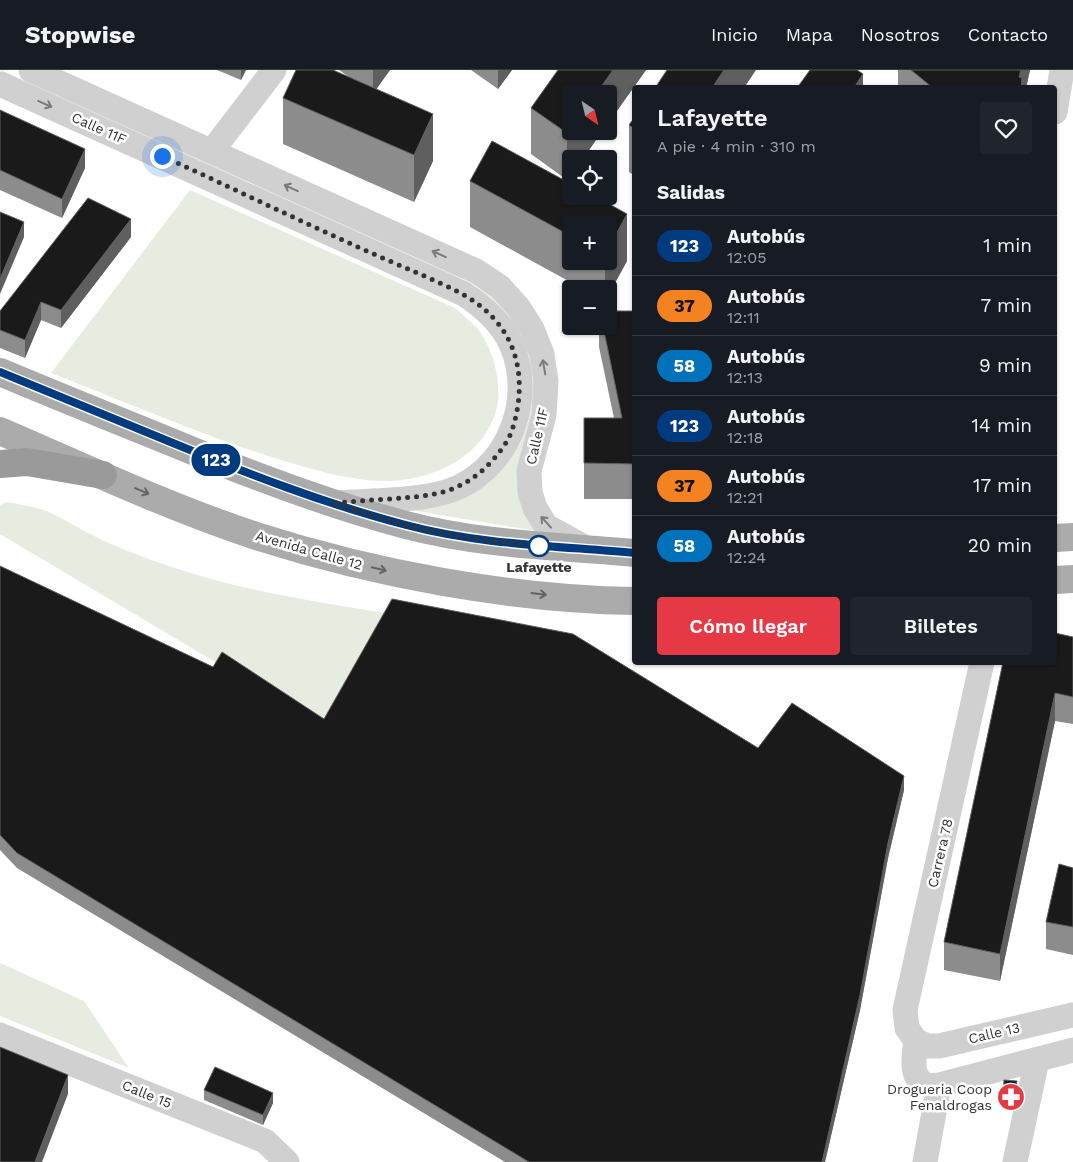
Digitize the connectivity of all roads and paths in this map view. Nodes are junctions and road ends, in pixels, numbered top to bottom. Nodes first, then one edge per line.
1 (31, 70) edge
2 (274, 70) edge
3 (1062, 70) edge
4 (0, 84) edge
5 (1057, 100) edge
6 (212, 152) junction
7 (6, 375) edge
8 (0, 431) edge
9 (0, 464) edge
10 (103, 475) junction
11 (332, 503) junction
12 (1073, 536) edge
13 (1057, 538) edge
14 (586, 548) junction
15 (632, 553) edge
16 (1073, 579) edge
17 (1057, 580) edge
18 (632, 601) edge
19 (981, 665) edge
20 (1073, 1014) edge
21 (0, 1036) edge
22 (916, 1041) junction
23 (1073, 1050) edge
24 (1037, 1060) junction
25 (939, 1085) junction
26 (287, 1162) edge
27 (925, 1162) edge
28 (1015, 1162) edge

1 - 6 street, Calle 11F
2 - 6 street
3 - 5 street
4 -> 11 street, Calle 11F
14 -> 6 street, Calle 11F
7 - 11 main road
8 - 10 main road, Avenida Calle 12
9 - 10 highway
10 -> 18 main road, Avenida Calle 12
11 - 14 main road
12 - 13 main road
14 - 15 main road
16 - 17 main road
19 - 22 street, Carrera 78
20 - 22 street, Calle 13
21 - 26 street, Calle 15
22 - 25 street
23 - 24 street
24 - 25 street
24 - 28 street
25 - 27 street

